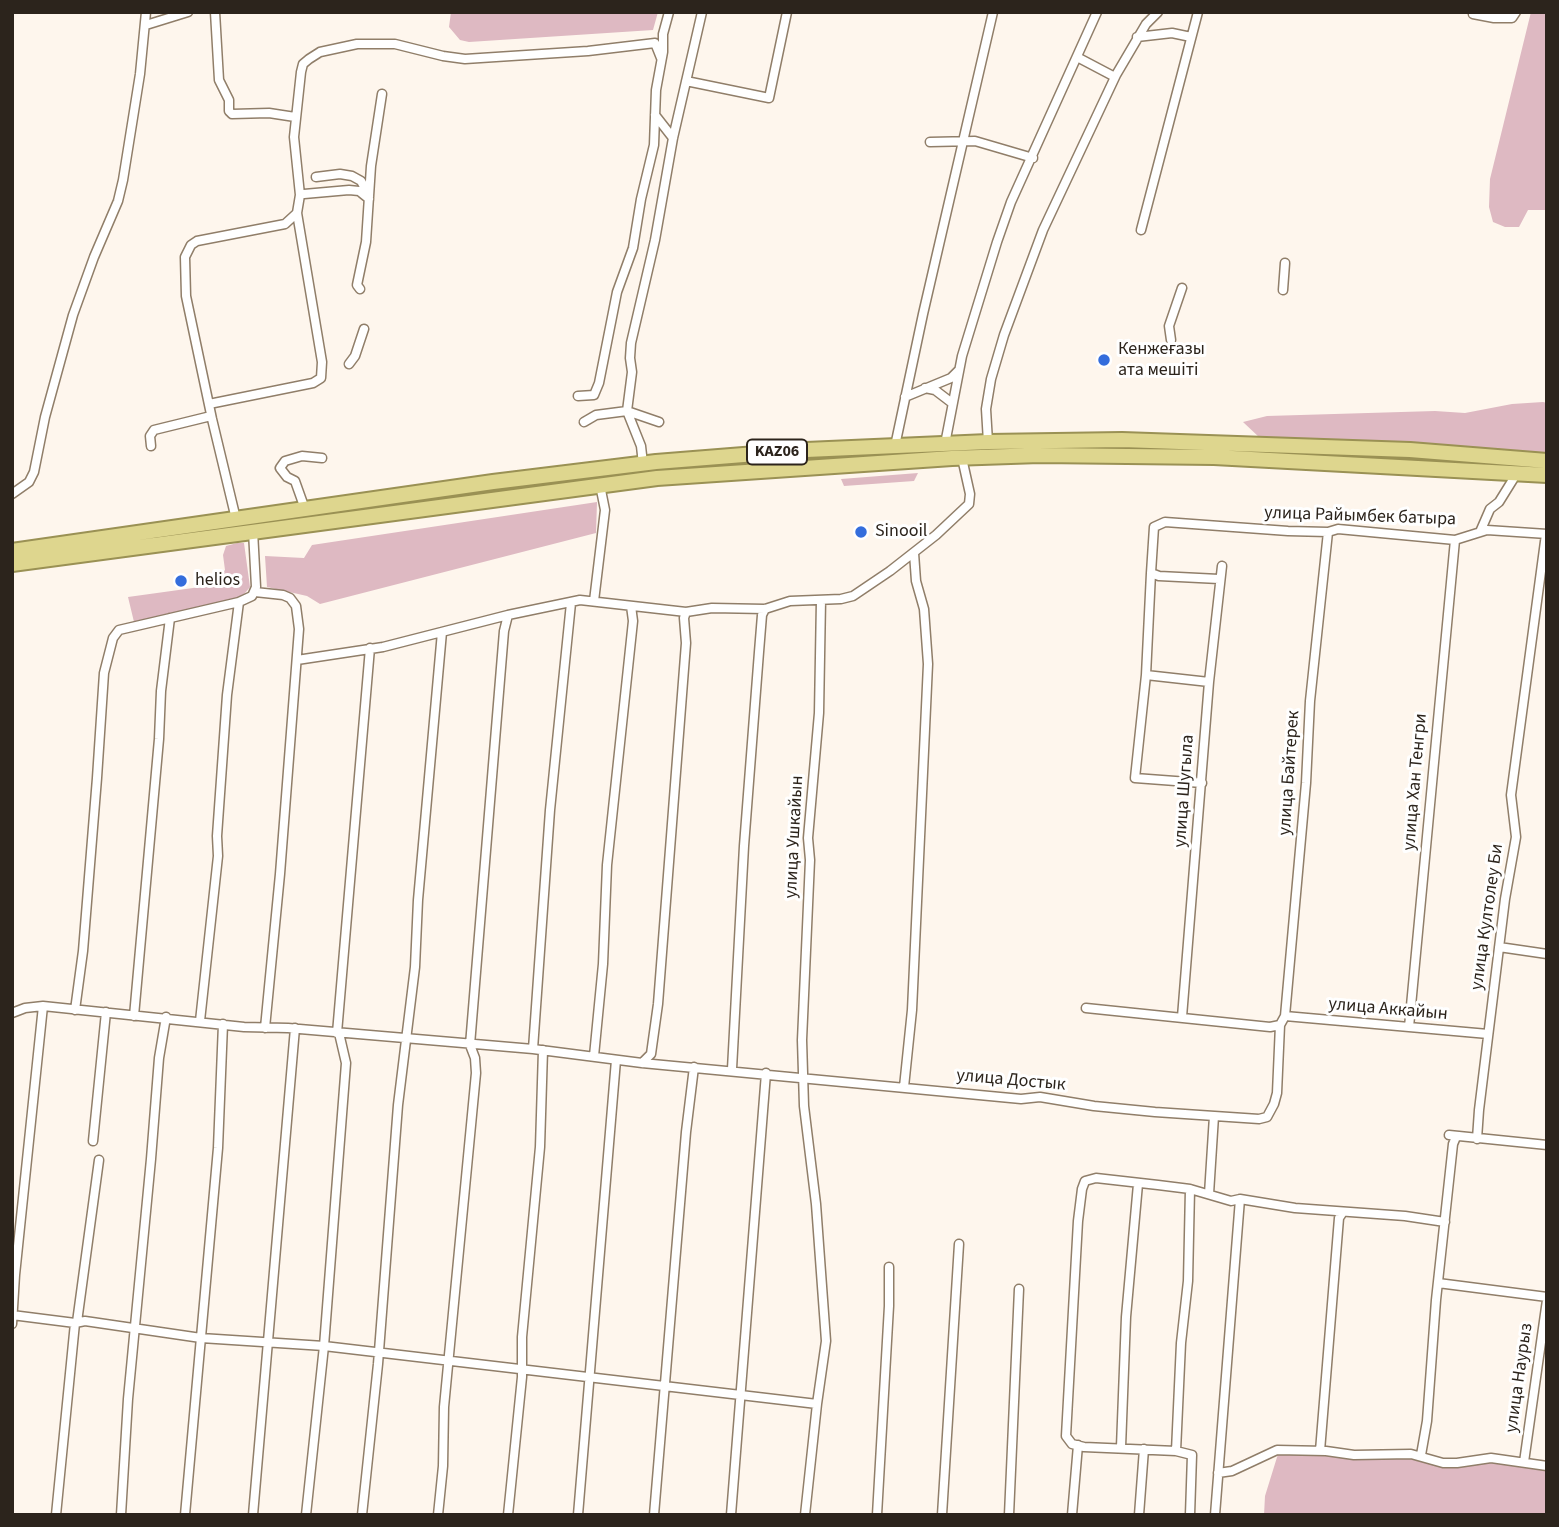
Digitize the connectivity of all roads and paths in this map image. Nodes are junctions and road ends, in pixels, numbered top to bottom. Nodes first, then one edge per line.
1 (146, 12) edge
2 (188, 12) edge
3 (215, 12) edge
4 (669, 12) edge
5 (702, 12) edge
6 (787, 12) edge
7 (993, 12) edge
8 (1097, 12) edge
9 (1158, 12) edge
10 (1198, 12) edge
11 (1516, 12) edge
12 (1473, 14) dead end
13 (146, 25) junction
14 (1137, 37) junction
15 (1191, 37) junction
16 (1084, 43) junction
17 (1077, 57) junction
18 (662, 58) junction
19 (1092, 65) junction
20 (1115, 78) junction
21 (687, 81) junction
22 (382, 94) dead end
23 (654, 112) junction
24 (295, 117) junction
25 (673, 138) junction
26 (930, 142) dead end
27 (961, 143) junction
28 (1032, 158) junction
29 (316, 177) dead end
30 (304, 194) dead end
31 (369, 199) junction
32 (297, 213) junction
33 (1141, 230) dead end
34 (1285, 263) dead end
35 (1182, 288) dead end
36 (360, 289) dead end
37 (1283, 290) dead end
38 (365, 329) dead end
39 (1171, 340) dead end
40 (349, 364) dead end
41 (959, 369) junction
42 (925, 388) junction
43 (578, 396) dead end
44 (905, 397) junction
45 (952, 403) junction
46 (209, 404) junction
47 (627, 411) junction
48 (211, 416) junction
49 (584, 422) dead end
50 (659, 422) dead end
51 (988, 442) junction
52 (151, 446) dead end
53 (895, 446) junction
54 (952, 451) junction
55 (322, 458) dead end
56 (1547, 461) edge
57 (643, 464) junction
58 (1517, 473) junction
59 (1547, 475) edge
60 (600, 485) junction
61 (12, 494) edge
62 (305, 509) junction
63 (236, 519) junction
64 (253, 531) junction
65 (1328, 532) junction
66 (1480, 532) junction
67 (1546, 534) edge
68 (1455, 540) junction
69 (12, 551) edge
70 (914, 553) junction
71 (12, 564) edge
72 (1222, 566) dead end
73 (1151, 573) junction
74 (1219, 579) junction
75 (255, 592) junction
76 (821, 600) junction
77 (594, 601) junction
78 (239, 602) junction
79 (571, 603) junction
80 (631, 606) junction
81 (765, 609) junction
82 (686, 612) junction
83 (508, 615) junction
84 (170, 618) junction
85 (442, 632) junction
86 (370, 648) junction
87 (297, 660) junction
88 (1146, 675) junction
89 (1209, 682) junction
90 (1202, 783) junction
91 (1499, 947) junction
92 (1547, 954) edge
93 (43, 1006) junction
94 (1086, 1008) dead end
95 (75, 1010) junction
96 (106, 1012) junction
97 (12, 1013) edge
98 (134, 1016) junction
99 (1285, 1016) junction
100 (166, 1017) junction
101 (1182, 1017) junction
102 (200, 1021) junction
103 (223, 1024) junction
104 (1280, 1025) junction
105 (1409, 1027) junction
106 (265, 1028) junction
107 (295, 1028) junction
108 (338, 1033) junction
109 (1488, 1034) junction
110 (407, 1039) junction
111 (470, 1045) junction
112 (533, 1049) junction
113 (543, 1050) junction
114 (594, 1056) junction
115 (617, 1060) junction
116 (642, 1063) junction
117 (694, 1066) junction
118 (732, 1069) junction
119 (766, 1073) junction
120 (803, 1076) junction
121 (904, 1087) junction
122 (1214, 1116) junction
123 (1477, 1139) junction
124 (93, 1141) dead end
125 (1547, 1145) edge
126 (99, 1160) dead end
127 (1139, 1184) junction
128 (1190, 1189) junction
129 (1209, 1194) junction
130 (1240, 1199) junction
131 (1343, 1212) junction
132 (1445, 1222) junction
133 (959, 1244) dead end
134 (889, 1267) dead end
135 (1438, 1283) junction
136 (1019, 1289) dead end
137 (1547, 1299) edge
138 (13, 1315) edge
139 (76, 1322) junction
140 (12, 1324) edge
141 (135, 1329) junction
142 (201, 1338) junction
143 (270, 1342) junction
144 (324, 1346) junction
145 (377, 1352) junction
146 (449, 1361) junction
147 (522, 1369) junction
148 (589, 1378) junction
149 (666, 1387) junction
150 (740, 1396) junction
151 (817, 1404) junction
152 (1077, 1445) junction
153 (1121, 1447) junction
154 (1144, 1449) junction
155 (1176, 1451) junction
156 (1320, 1451) junction
157 (1421, 1455) junction
158 (1524, 1462) junction
159 (1547, 1466) edge
160 (1218, 1473) junction
161 (55, 1515) edge
162 (121, 1515) edge
163 (186, 1515) edge
164 (253, 1515) edge
165 (306, 1515) edge
166 (362, 1515) edge
167 (438, 1515) edge
168 (508, 1515) edge
169 (578, 1515) edge
170 (654, 1515) edge
171 (731, 1515) edge
172 (805, 1515) edge
173 (877, 1515) edge
174 (942, 1515) edge
175 (1009, 1515) edge
176 (1072, 1515) edge
177 (1139, 1515) edge
178 (1190, 1515) edge
179 (1215, 1515) edge

1 - 13 street
2 - 13 street
3 - 24 street
4 - 18 street
5 - 21 street
6 - 21 street
7 - 27 street
8 - 16 street
9 - 14 street
10 - 15 street
11 - 12 street
13 - 61 street
14 - 15 street
14 - 20 street
15 - 33 street
16 - 17 street
16 - 19 street
17 - 19 street
17 - 28 street
18 - 23 street
18 - 24 street
19 - 20 street
20 - 51 street
21 - 25 street
22 - 31 street
23 - 25 street
23 - 43 street
24 - 32 street
25 - 47 street
26 - 27 street
27 - 28 street
27 - 44 street
28 - 41 street
29 - 31 street
30 - 31 street
31 - 36 street
32 - 46 street
32 - 46 street
34 - 37 street
35 - 39 street
38 - 40 street
41 - 42 street
41 - 45 street
42 - 44 street
42 - 45 street
44 - 53 street
45 - 54 street
46 - 48 street
47 - 49 street
47 - 50 street
47 - 57 street
48 - 52 street
48 - 63 street
51 - 54 highway, KАZ06
51 - 56 highway, KАZ06
53 - 54 highway, KАZ06
53 - 57 highway, KАZ06
54 - 58 highway, KАZ06
54 - 60 highway, KАZ06
54 - 70 street
55 - 62 street
57 - 62 highway, KАZ06
58 - 59 highway, KАZ06
58 - 66 street
60 - 64 highway, KАZ06
60 - 77 street
62 - 63 highway, KАZ06
63 - 69 highway, KАZ06
64 - 71 highway, KАZ06
64 - 75 street
65 - 68 street, улица Райымбек батыра
65 - 73 street, улица Райымбек батыра
65 - 99 street, улица Байтерек
66 - 67 street, улица Райымбек батыра
66 - 68 street, улица Райымбек батыра
67 - 91 street, улица Култолеу Би
68 - 105 street, улица Хан Тенгри
70 - 76 street
70 - 121 street
72 - 74 street, улица Шугыла
73 - 74 street
73 - 88 street
74 - 89 street, улица Шугыла
75 - 78 street
75 - 87 street
76 - 81 street
76 - 120 street, улица Ушкайын
77 - 79 street
77 - 80 street
78 - 84 street
78 - 102 street
79 - 83 street
79 - 112 street
80 - 82 street
80 - 114 street
81 - 82 street
81 - 118 street
82 - 116 street
83 - 85 street
83 - 111 street
84 - 95 street
84 - 98 street
85 - 86 street
85 - 110 street
86 - 87 street
86 - 108 street
87 - 106 street
88 - 89 street
88 - 90 street
89 - 90 street, улица Шугыла
90 - 101 street, улица Шугыла
91 - 92 street
91 - 109 street, улица Култолеу Би
93 - 95 street, улица Достык
93 - 97 street, улица Достык
93 - 138 street
94 - 101 street
95 - 96 street, улица Достык
96 - 98 street, улица Достык
96 - 124 street
98 - 100 street, улица Достык
99 - 104 street
99 - 105 street, улица Аккайын
100 - 102 street, улица Достык
100 - 141 street
101 - 104 street
102 - 103 street, улица Достык
103 - 106 street, улица Достык
103 - 142 street
104 - 122 street, улица Достык
105 - 109 street, улица Аккайын
106 - 107 street, улица Достык
107 - 108 street, улица Достык
107 - 143 street
108 - 110 street, улица Достык
108 - 144 street
109 - 123 street, улица Култолеу Би
110 - 111 street, улица Достык
110 - 145 street
111 - 112 street, улица Достык
111 - 146 street
112 - 113 street, улица Достык
113 - 114 street, улица Достык
113 - 147 street
114 - 115 street, улица Достык
115 - 116 street, улица Достык
115 - 148 street
116 - 117 street, улица Достык
117 - 118 street, улица Достык
117 - 149 street
118 - 119 street, улица Достык
119 - 120 street, улица Достык
119 - 150 street
120 - 121 street, улица Достык
120 - 151 street, улица Ушкайын
121 - 122 street, улица Достык
122 - 129 street
123 - 125 street
123 - 132 street
126 - 139 street
127 - 128 street
127 - 152 street
127 - 153 street
128 - 129 street
128 - 155 street
129 - 130 street
130 - 131 street
130 - 160 street
131 - 132 street
131 - 156 street
132 - 135 street
133 - 174 street
134 - 173 street
135 - 137 street
135 - 157 street
136 - 175 street
137 - 158 street, улица Наурыз
138 - 139 street
138 - 140 street
139 - 141 street
139 - 161 street
141 - 142 street
141 - 162 street
142 - 143 street
142 - 163 street
143 - 144 street
143 - 164 street
144 - 145 street
144 - 165 street
145 - 146 street
145 - 166 street
146 - 147 street
146 - 167 street
147 - 148 street
147 - 168 street
148 - 149 street
148 - 169 street
149 - 150 street
149 - 170 street
150 - 151 street
150 - 171 street
151 - 172 street, улица Ушкайын
152 - 153 street
152 - 176 street
153 - 154 street
154 - 155 street
154 - 177 street
155 - 178 street
156 - 157 street
156 - 160 street
157 - 158 street
158 - 159 street
160 - 179 street

